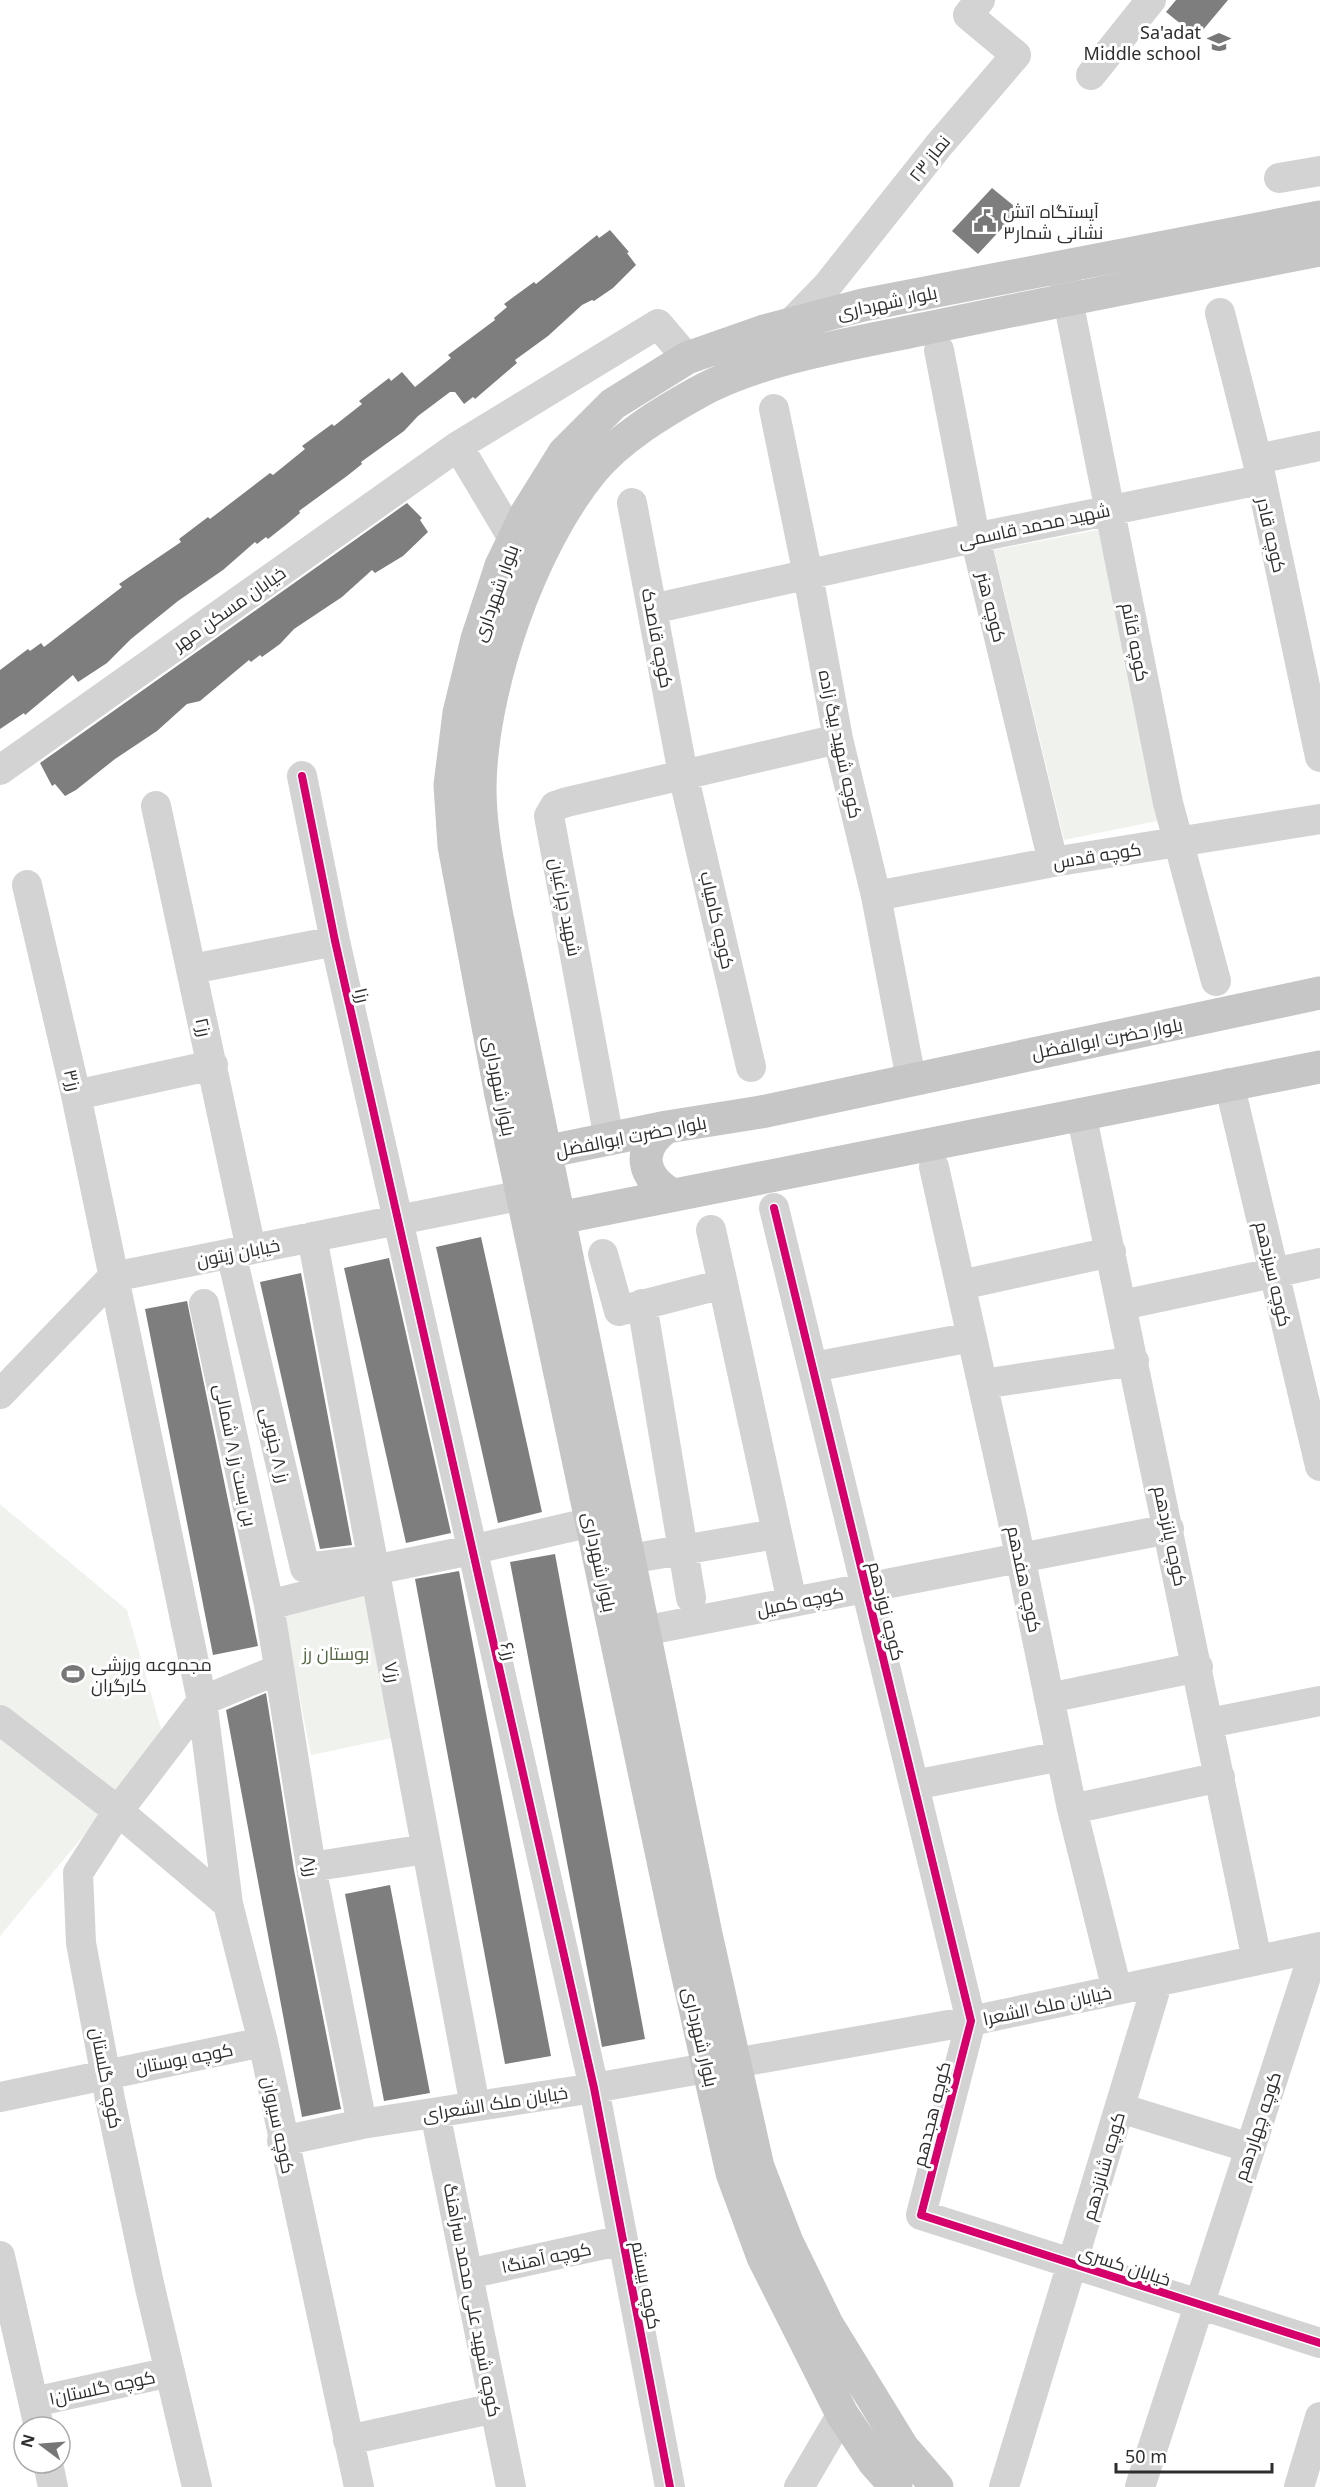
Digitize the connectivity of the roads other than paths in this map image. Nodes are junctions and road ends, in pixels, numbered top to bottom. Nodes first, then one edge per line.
1 (980, 0) edge
2 (1151, 0) edge
3 (1091, 75) dead end
4 (1320, 171) edge
5 (1279, 178) dead end
6 (1320, 217) edge
7 (1320, 250) edge
8 (1062, 267) junction
9 (1068, 300) junction
10 (1220, 313) dead end
11 (790, 324) junction
12 (939, 350) dead end
13 (687, 357) junction
14 (774, 409) dead end
15 (458, 446) junction
16 (1320, 446) edge
17 (1258, 469) junction
18 (632, 503) dead end
19 (1110, 508) junction
20 (975, 537) junction
21 (514, 540) junction
22 (808, 575) junction
23 (652, 609) junction
24 (1308, 636) edge
25 (838, 739) junction
26 (1320, 757) edge
27 (0, 770) edge
28 (683, 774) junction
29 (302, 776) dead end
30 (156, 806) dead end
31 (1320, 819) edge
32 (1179, 842) junction
33 (1053, 862) junction
34 (27, 885) dead end
35 (876, 896) junction
36 (335, 941) junction
37 (192, 969) junction
38 (1216, 981) dead end
39 (1320, 993) edge
40 (213, 1065) junction
41 (751, 1067) dead end
42 (1320, 1067) edge
43 (910, 1079) junction
44 (1229, 1083) junction
45 (76, 1095) junction
46 (1081, 1113) junction
47 (667, 1127) junction
48 (609, 1139) junction
49 (545, 1152) junction
50 (934, 1167) dead end
51 (523, 1195) junction
52 (673, 1195) junction
53 (774, 1208) dead end
54 (558, 1218) junction
55 (398, 1220) junction
56 (711, 1230) dead end
57 (312, 1237) junction
58 (241, 1251) junction
59 (1111, 1252) junction
60 (603, 1254) dead end
61 (1320, 1263) edge
62 (1274, 1273) junction
63 (113, 1277) junction
64 (723, 1284) junction
65 (961, 1285) junction
66 (204, 1304) dead end
67 (642, 1305) junction
68 (1122, 1305) junction
69 (972, 1337) junction
70 (1134, 1361) junction
71 (813, 1367) junction
72 (982, 1384) junction
73 (0, 1394) edge
74 (1320, 1466) edge
75 (592, 1522) junction
76 (1170, 1529) junction
77 (776, 1534) junction
78 (683, 1550) junction
79 (471, 1551) junction
80 (1021, 1558) junction
81 (629, 1559) junction
82 (374, 1570) junction
83 (866, 1588) junction
84 (691, 1598) dead end
85 (792, 1602) junction
86 (269, 1605) junction
87 (644, 1631) junction
88 (1198, 1667) junction
89 (279, 1669) junction
90 (1049, 1698) junction
91 (202, 1701) junction
92 (1320, 1701) edge
93 (0, 1720) edge
94 (1209, 1723) junction
95 (1061, 1756) junction
96 (1220, 1777) junction
97 (914, 1785) junction
98 (1072, 1809) junction
99 (118, 1811) junction
100 (426, 1849) junction
101 (311, 1867) junction
102 (228, 1904) junction
103 (1318, 1948) edge
104 (1257, 1960) junction
105 (1158, 1982) junction
106 (1117, 1990) junction
107 (971, 2021) junction
108 (263, 2042) junction
109 (722, 2065) junction
110 (106, 2074) junction
111 (594, 2088) junction
112 (0, 2097) edge
113 (475, 2106) junction
114 (1120, 2109) junction
115 (435, 2112) junction
116 (362, 2124) junction
117 (282, 2141) junction
118 (1250, 2148) junction
119 (921, 2215) joint
120 (623, 2240) junction
121 (0, 2256) edge
122 (1074, 2264) junction
123 (468, 2274) junction
124 (1200, 2304) junction
125 (1320, 2343) edge
126 (170, 2372) junction
127 (495, 2408) junction
128 (36, 2414) edge
129 (842, 2414) junction
130 (1320, 2417) edge
131 (348, 2439) junction
132 (794, 2486) edge
133 (197, 2487) edge
134 (359, 2487) edge
135 (511, 2487) edge
136 (670, 2487) edge
137 (896, 2487) edge
138 (937, 2487) edge
139 (1004, 2487) edge
140 (1140, 2487) edge
141 (1299, 2487) edge

1 - 11 street, نماز ۲۳
2 - 3 street
4 - 5 street
6 - 8 main road, بلوار شهرداری
7 - 9 main road, بلوار شهرداری
8 - 9 street, کوچه قائم
8 - 11 main road, بلوار شهرداری
9 - 19 street, کوچه قائم
9 - 49 main road, بلوار شهرداری
10 - 17 street, کوچه قادر
11 - 13 main road, بلوار شهرداری
12 - 20 street, کوچه هنر
13 - 15 street, خیابان مسکن مهر
13 - 21 main road, بلوار شهرداری
14 - 22 street, کوچه شهید بیگ زاده
15 - 21 street
15 - 27 street, خیابان مسکن مهر
16 - 17 street, شهید محمد قاسمی
17 - 19 street, شهید محمد قاسمی
17 - 24 street, کوچه قادر
18 - 23 street, کوچه قاصدک
19 - 20 street, شهید محمد قاسمی
19 - 32 street, کوچه قائم
20 - 22 street, شهید محمد قاسمی
20 - 33 street, کوچه هنر
21 - 51 main road, بلوار شهرداری
22 - 23 street, شهید محمد قاسمی
22 - 25 street, کوچه شهید بیگ زاده
23 - 28 street, کوچه قاصدک
24 - 26 street, کوچه قادر
25 - 28 street
25 - 35 street, کوچه شهید بیگ زاده
28 - 41 street, کوچه کامیاب
28 - 48 street, شهید چراغیان
29 - 36 street, رز۱
30 - 37 street, رز۲
31 - 32 street, کوچه قدس
32 - 33 street, کوچه قدس
32 - 38 street, کوچه قائم
33 - 35 street, کوچه قدس
34 - 45 street, رز۳
35 - 43 street, کوچه شهید بیگ زاده
36 - 37 street
36 - 55 street, رز۱
37 - 40 street, رز۲
39 - 43 main road, بلوار حضرت ابوالفضل
40 - 45 street
40 - 58 street, رز۲
42 - 44 main road
43 - 47 main road, بلوار حضرت ابوالفضل
44 - 46 main road
44 - 62 street, کوچه سیزدهم
45 - 63 street, رز۳
46 - 52 main road
46 - 59 street, کوچه پانزدهم
47 - 48 main road, بلوار حضرت ابوالفضل
47 - 52 main road
48 - 49 main road, بلوار حضرت ابوالفضل
49 - 51 main road, بلوار حضرت ابوالفضل
49 - 54 main road, بلوار شهرداری
50 - 65 street, کوچه هفدهم
51 - 54 main road
51 - 55 street, خیابان زیتون
51 - 75 main road, بلوار شهرداری
52 - 54 main road
53 - 71 street, کوچه نوزدهم
54 - 81 main road, بلوار شهرداری
55 - 57 street, خیابان زیتون
55 - 79 street, رز۶
56 - 64 street
57 - 58 street, خیابان زیتون
57 - 82 street, رز۷
58 - 63 street, خیابان زیتون
58 - 82 street, رز ۸ جنوبی
59 - 65 street
59 - 68 street, کوچه پانزدهم
60 - 67 street
61 - 62 street
62 - 68 street
62 - 74 street, کوچه سیزدهم
63 - 73 street
63 - 91 street, رز۳
64 - 67 street
64 - 77 street
65 - 69 street, کوچه هفدهم
66 - 86 street, بن بست رز ۸ شمالی
67 - 78 street
68 - 70 street, کوچه پانزدهم
69 - 71 street
69 - 72 street, کوچه هفدهم
70 - 72 street
70 - 76 street, کوچه پانزدهم
71 - 83 street, کوچه نوزدهم
72 - 80 street, کوچه هفدهم
75 - 79 street
75 - 109 main road, بلوار شهرداری
76 - 80 street, کوچه کمیل
76 - 88 street, کوچه پانزدهم
77 - 78 street
77 - 85 street
78 - 81 street
78 - 84 street
79 - 82 street
79 - 111 street, رز۶
80 - 83 street, کوچه کمیل
80 - 90 street, کوچه هفدهم
81 - 87 main road, بلوار شهرداری
82 - 86 street
82 - 100 street, رز۷
83 - 85 street, کوچه کمیل
83 - 97 street, کوچه نوزدهم
85 - 87 street, کوچه کمیل
86 - 89 street, رز۸
87 - 109 main road, بلوار شهرداری
88 - 90 street
88 - 94 street, کوچه پانزدهم
89 - 91 street
89 - 101 street, رز۸
90 - 95 street, کوچه هفدهم
91 - 99 street, کوچه گلستان
91 - 102 street, کوچه سیروان
92 - 94 street
93 - 99 street
94 - 96 street, کوچه پانزدهم
95 - 97 street
95 - 98 street, کوچه هفدهم
96 - 98 street
96 - 104 street, کوچه پانزدهم
97 - 107 street, کوچه نوزدهم
98 - 106 street, کوچه هفدهم
99 - 102 street
99 - 110 street, کوچه گلستان
100 - 101 street
100 - 113 street, رز۷
101 - 116 street, رز۸
102 - 108 street, کوچه سیروان
103 - 104 street, خیابان ملک الشعرا
103 - 118 street, کوچه چهاردهم
104 - 105 street, خیابان ملک الشعرا
105 - 106 street, خیابان ملک الشعرا
105 - 114 street, کوچه شانزدهم
106 - 107 street, خیابان ملک الشعرا
107 - 109 street, خیابان ملک الشعرا
107 - 119 street, کوچه هجدهم
108 - 110 street, کوچه بوستان
108 - 117 street, کوچه سیروان
109 - 111 street, خیابان ملک الشعرای
109 - 129 main road, بلوار شهرداری
109 - 138 main road, بلوار شهرداری
110 - 112 street, کوچه بوستان
110 - 126 street, کوچه گلستان
111 - 113 street, خیابان ملک الشعرای
111 - 120 street, کوچه بیستم
113 - 115 street, خیابان ملک الشعرای
114 - 118 street
114 - 122 street, کوچه شانزدهم
115 - 116 street, خیابان ملک الشعرای
115 - 123 street, کوچه شهید علی محمد سرآهنگ
116 - 117 street, خیابان ملک الشعرای
117 - 131 street, کوچه سیروان
118 - 124 street, کوچه چهاردهم
119 - 122 street, خیابان کسری
120 - 123 street, کوچه آهنگ۱
120 - 136 street, کوچه بیستم
121 - 128 street
122 - 124 street, خیابان کسری
122 - 139 street, کوچه شانزدهم
123 - 127 street, کوچه شهید علی محمد سرآهنگ
124 - 125 street, خیابان کسری
124 - 140 street, کوچه چهاردهم
126 - 128 street, کوچه گلستان۱
126 - 133 street, کوچه گلستان
127 - 131 street
127 - 135 street, کوچه شهید علی محمد سرآهنگ
129 - 132 street
129 - 137 main road, بلوار شهرداری
130 - 141 street
131 - 134 street, کوچه سیروان

